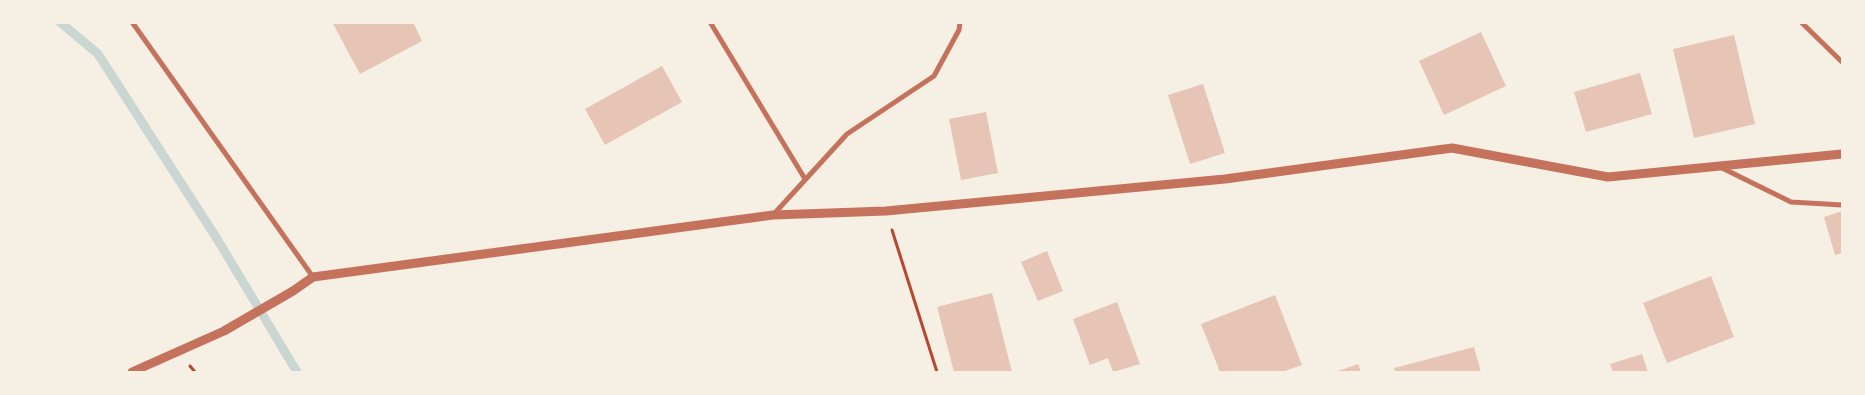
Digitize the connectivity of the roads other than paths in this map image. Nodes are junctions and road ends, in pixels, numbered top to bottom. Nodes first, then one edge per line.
1 (132, 22) edge
2 (710, 22) edge
3 (960, 22) edge
4 (1801, 22) edge
5 (1842, 62) edge
6 (1842, 154) edge
7 (1718, 166) junction
8 (805, 179) junction
9 (1842, 205) edge
10 (773, 214) junction
11 (313, 277) junction
12 (132, 372) edge

1 - 11 street
2 - 8 street
3 - 8 street
4 - 5 street
6 - 7 street
7 - 9 street
7 - 10 street
8 - 10 street
10 - 11 street
11 - 12 street

